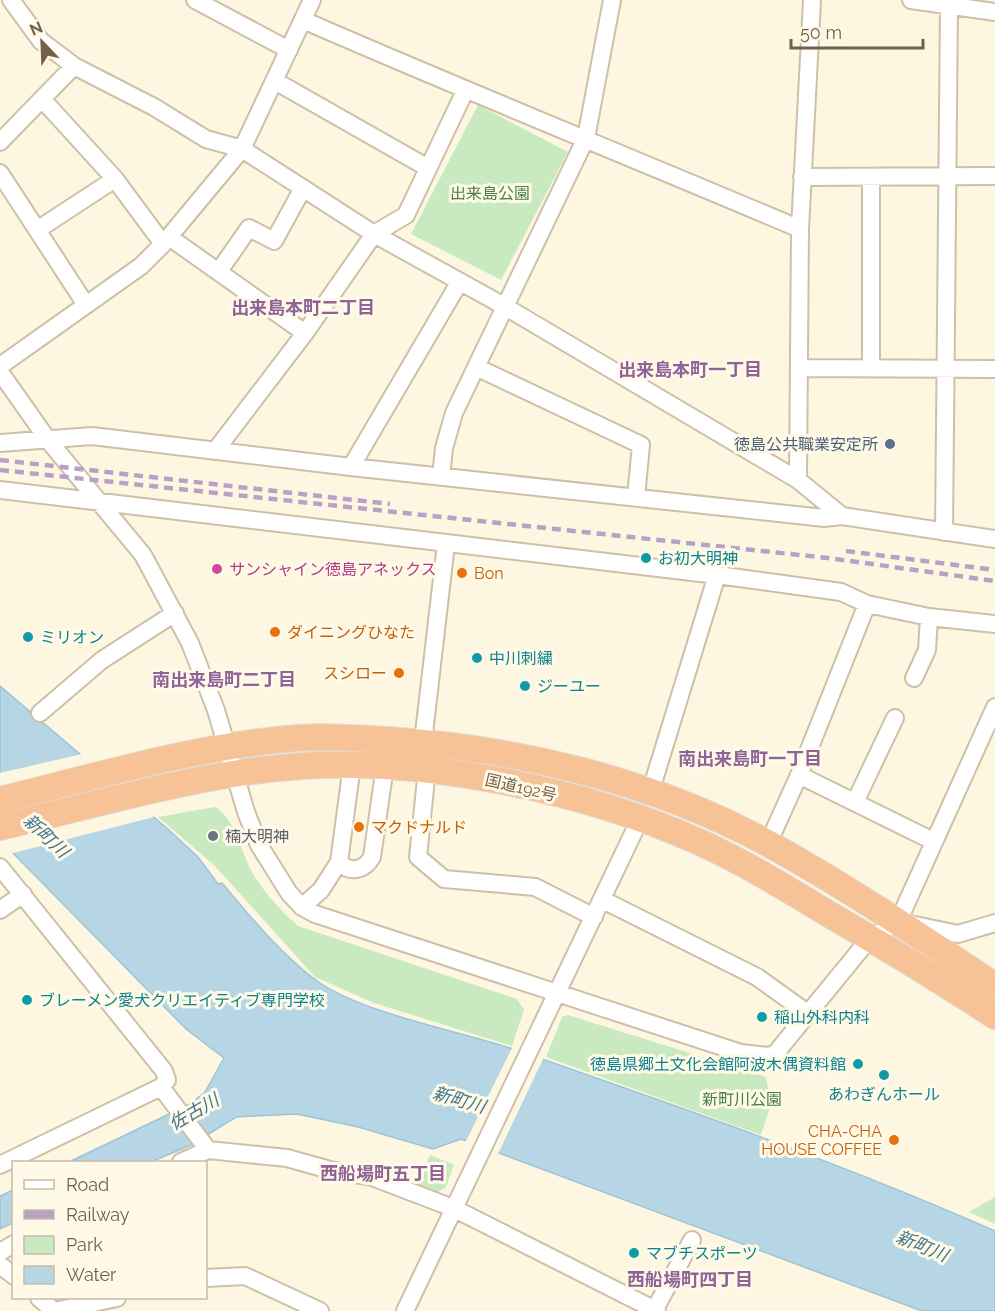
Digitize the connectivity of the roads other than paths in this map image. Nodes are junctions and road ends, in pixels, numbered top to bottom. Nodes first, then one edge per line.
1 (195, 0) edge
2 (312, 0) edge
3 (612, 0) edge
4 (812, 0) edge
5 (911, 0) edge
6 (949, 5) junction
7 (8, 7) edge
8 (995, 12) edge
9 (303, 20) junction
10 (289, 50) junction
11 (74, 66) junction
12 (275, 81) junction
13 (465, 91) junction
14 (42, 99) junction
15 (586, 138) junction
16 (0, 142) edge
17 (242, 148) junction
18 (428, 168) junction
19 (0, 172) edge
20 (947, 176) junction
21 (995, 176) edge
22 (802, 177) junction
23 (871, 177) junction
24 (115, 179) junction
25 (303, 188) junction
26 (800, 229) junction
27 (37, 230) junction
28 (374, 234) junction
29 (166, 241) junction
30 (219, 271) junction
31 (459, 283) junction
32 (86, 305) junction
33 (504, 306) junction
34 (305, 333) junction
35 (0, 366) edge
36 (476, 367) junction
37 (799, 368) junction
38 (871, 368) junction
39 (945, 369) junction
40 (995, 369) edge
41 (0, 372) edge
42 (48, 440) junction
43 (0, 443) edge
44 (215, 451) junction
45 (351, 467) junction
46 (441, 477) junction
47 (798, 480) junction
48 (0, 490) edge
49 (636, 497) junction
50 (100, 501) junction
51 (842, 516) junction
52 (944, 532) junction
53 (995, 539) edge
54 (446, 544) junction
55 (717, 575) junction
56 (867, 604) junction
57 (175, 613) junction
58 (929, 617) junction
59 (995, 624) edge
60 (914, 678) dead end
61 (995, 707) edge
62 (40, 713) dead end
63 (895, 718) dead end
64 (423, 742) junction
65 (227, 747) junction
66 (352, 765) junction
67 (386, 766) junction
68 (427, 769) junction
69 (800, 774) junction
70 (235, 775) junction
71 (650, 793) junction
72 (0, 800) edge
73 (855, 802) junction
74 (640, 819) junction
75 (0, 827) edge
76 (933, 841) junction
77 (768, 844) junction
78 (339, 862) junction
79 (0, 867) edge
80 (23, 894) junction
81 (603, 900) junction
82 (302, 908) junction
83 (0, 910) edge
84 (594, 917) junction
85 (898, 922) junction
86 (995, 923) edge
87 (870, 938) junction
88 (995, 986) edge
89 (556, 993) junction
90 (810, 1015) junction
91 (995, 1016) edge
92 (161, 1087) junction
93 (205, 1146) junction
94 (182, 1161) edge
95 (0, 1165) edge
96 (453, 1208) junction
97 (692, 1240) dead end
98 (0, 1264) edge
99 (12, 1274) edge
100 (207, 1278) edge
101 (40, 1299) edge
102 (112, 1299) edge
103 (54, 1311) edge
104 (320, 1311) edge
105 (405, 1311) edge
106 (655, 1311) edge

1 - 10 street
2 - 9 street
3 - 15 street
4 - 22 street
5 - 6 street
6 - 8 street
6 - 20 street
7 - 11 street
9 - 10 street
9 - 13 street
10 - 12 street
11 - 14 street
11 - 17 street
12 - 17 street
12 - 18 street
13 - 15 street
13 - 18 street
14 - 16 street
14 - 24 street
15 - 26 street
15 - 33 street
17 - 25 street
17 - 29 street
18 - 28 street
19 - 27 street
20 - 21 street
20 - 23 street
20 - 39 street
22 - 23 street
22 - 26 street
23 - 38 street
24 - 27 street
24 - 29 street
25 - 28 street
25 - 30 street
26 - 37 street
27 - 32 street
28 - 31 street
28 - 34 street
29 - 30 street
29 - 32 street
30 - 34 street
31 - 33 street
31 - 45 street
32 - 35 street
33 - 36 street
33 - 47 street
34 - 44 street
36 - 46 street
36 - 49 street
37 - 38 street
37 - 47 street
38 - 39 street
39 - 40 street
39 - 52 street
41 - 42 street
42 - 43 street
42 - 44 street
42 - 50 street
44 - 45 street
45 - 46 street
46 - 49 street
47 - 51 street
48 - 50 street
49 - 51 street
50 - 54 street
50 - 57 street
51 - 52 street
52 - 53 street
54 - 55 street
54 - 64 street
55 - 56 street
55 - 71 street
56 - 58 street
56 - 69 street
57 - 62 street
57 - 65 street
58 - 59 street
58 - 60 street
61 - 76 street
63 - 73 street
64 - 65 highway, 国道192号
64 - 71 highway, 国道192号
65 - 70 street
65 - 72 highway, 国道192号
66 - 67 highway, 国道192号
66 - 70 highway, 国道192号
66 - 78 street
67 - 68 highway, 国道192号
67 - 78 street
68 - 74 highway, 国道192号
68 - 84 street
69 - 73 street
69 - 77 street
70 - 75 highway, 国道192号
70 - 82 street
71 - 77 highway, 国道192号
73 - 76 street
74 - 81 street
74 - 87 highway, 国道192号
76 - 85 street
77 - 85 highway, 国道192号
78 - 82 street
79 - 80 street
80 - 83 street
80 - 92 street
81 - 84 street
81 - 90 street
82 - 89 street
84 - 89 street
85 - 86 street
85 - 87 street
85 - 88 highway, 国道192号
87 - 90 street
87 - 91 highway, 国道192号
89 - 90 street
89 - 96 street
92 - 93 street
92 - 95 street
93 - 94 street
93 - 96 street
96 - 105 street
96 - 106 street
97 - 106 street
98 - 99 street
100 - 104 street
101 - 103 street
102 - 103 street

